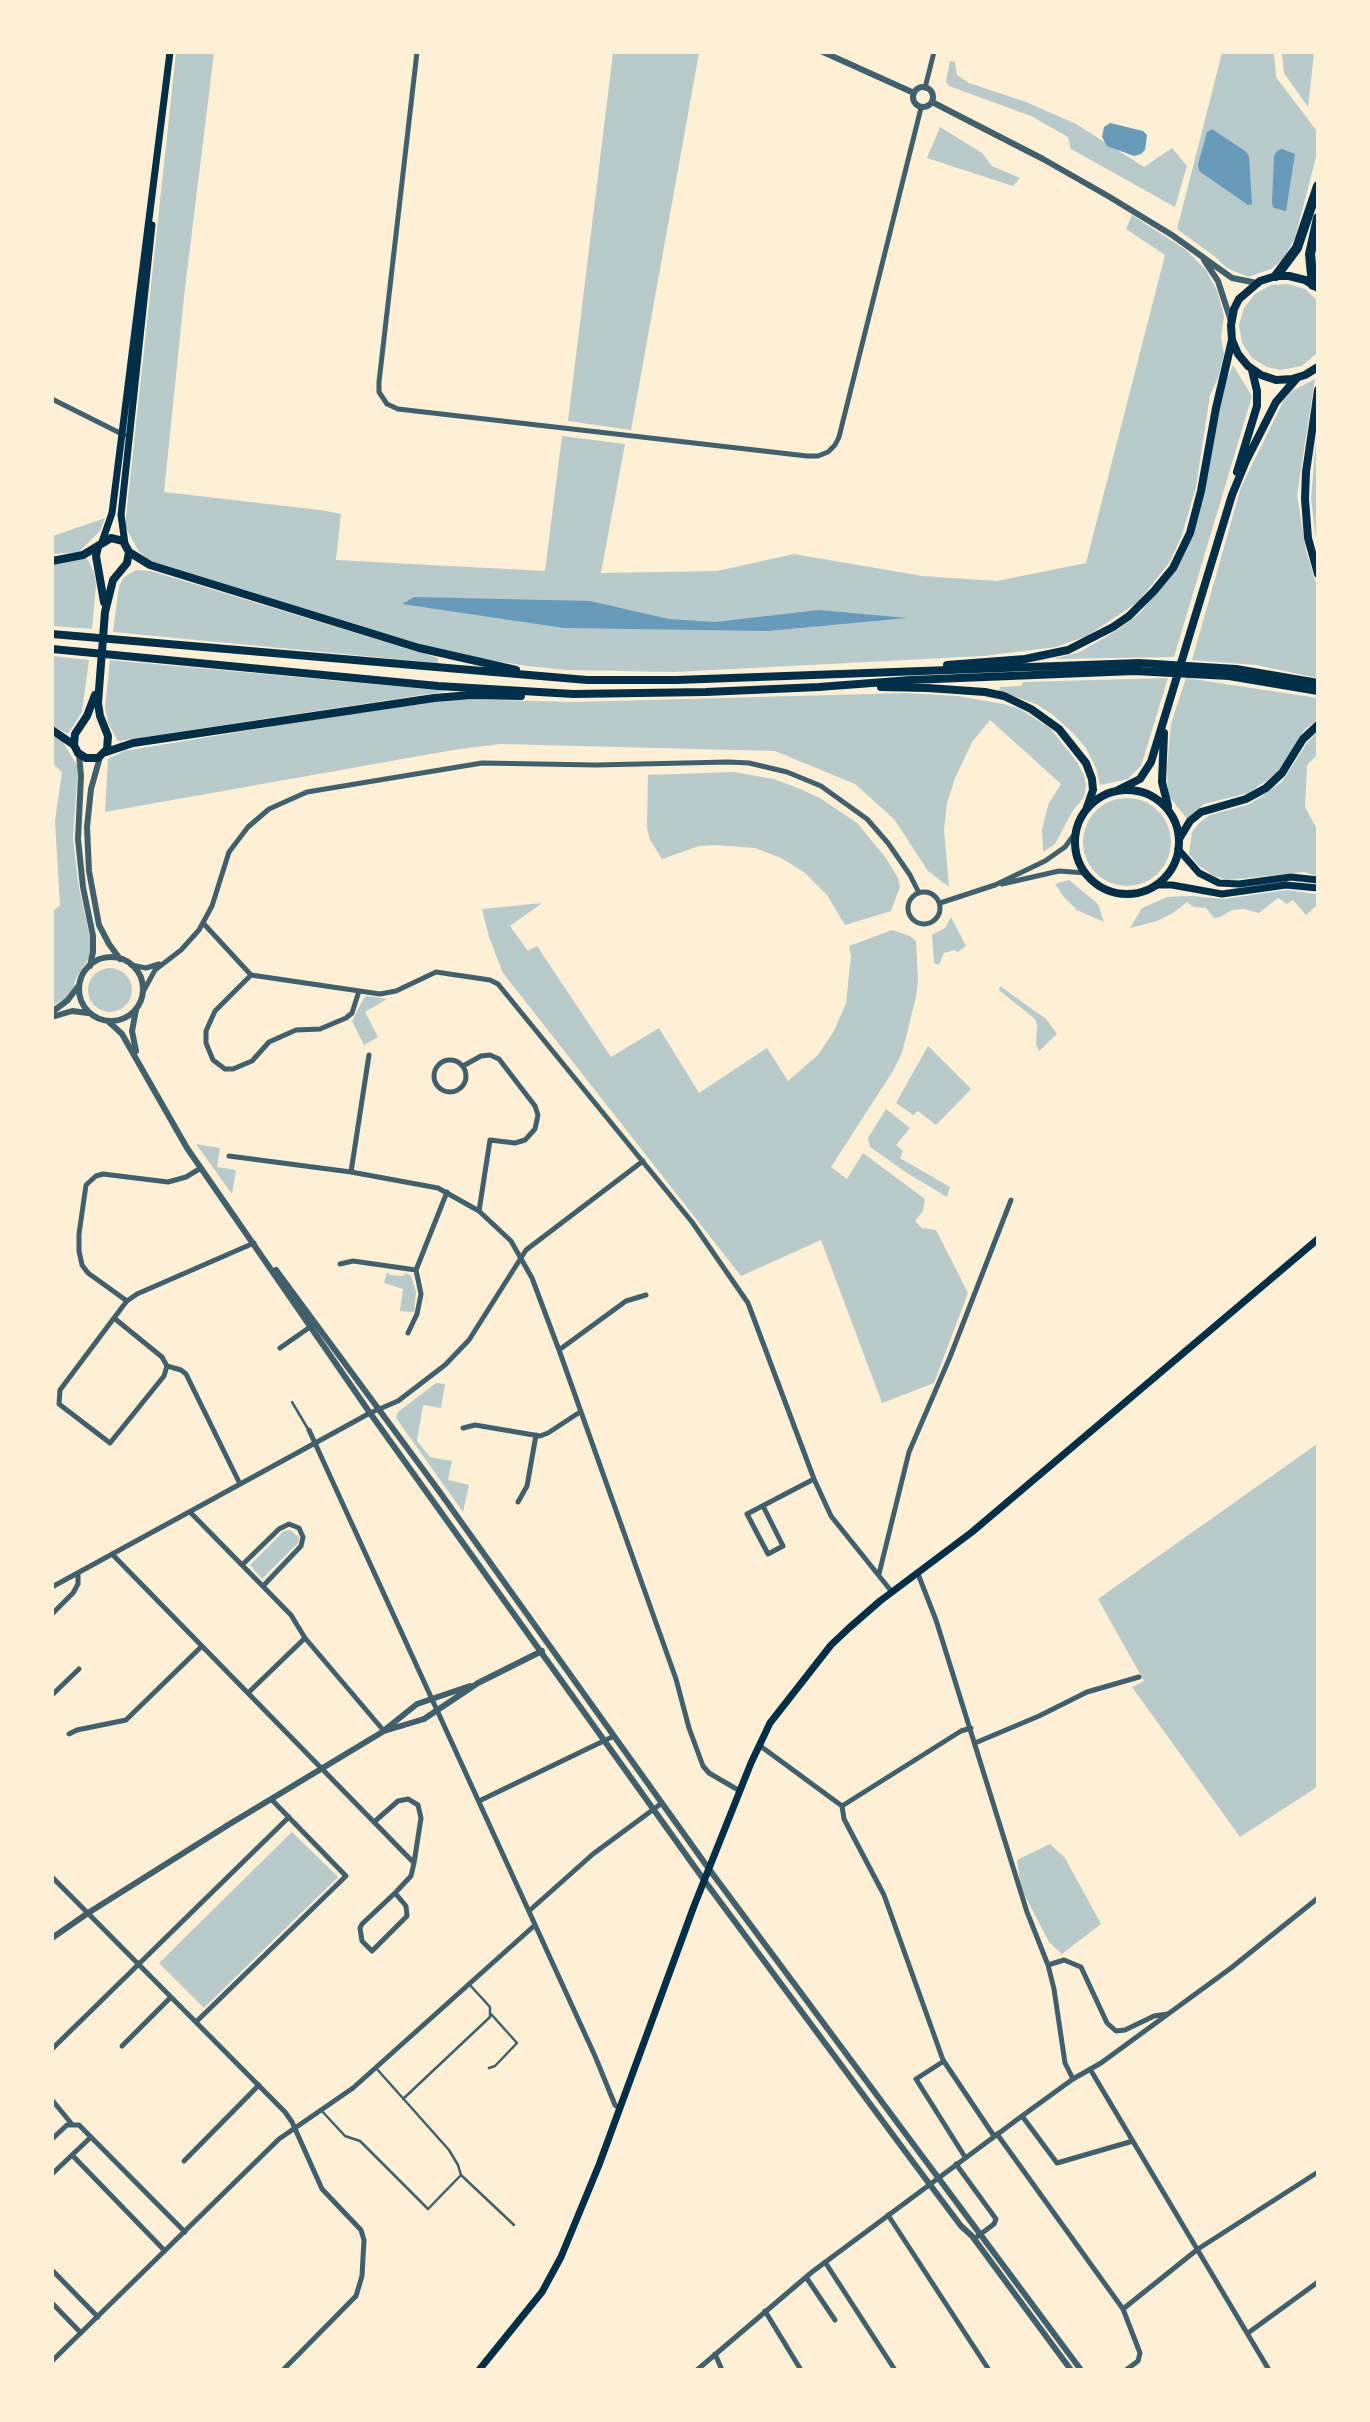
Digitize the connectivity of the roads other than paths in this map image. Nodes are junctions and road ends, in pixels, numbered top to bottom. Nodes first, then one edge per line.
1 (170, 52) edge
2 (417, 52) edge
3 (823, 52) edge
4 (934, 52) edge
5 (925, 88) junction
6 (914, 93) junction
7 (932, 102) junction
8 (921, 107) junction
9 (154, 186) junction
10 (1318, 186) edge
11 (1318, 218) edge
12 (1196, 250) junction
13 (1276, 276) junction
14 (1257, 283) junction
15 (1315, 286) edge
16 (1231, 321) junction
17 (1232, 340) junction
18 (1318, 367) edge
19 (1252, 370) junction
20 (1297, 378) junction
21 (1318, 390) edge
22 (52, 399) edge
23 (121, 434) junction
24 (130, 438) junction
25 (1232, 495) junction
26 (100, 544) junction
27 (127, 548) junction
28 (52, 561) edge
29 (97, 562) junction
30 (120, 569) junction
31 (1318, 574) edge
32 (105, 612) junction
33 (52, 634) edge
34 (52, 649) edge
35 (849, 673) junction
36 (550, 678) junction
37 (1318, 683) edge
38 (98, 685) junction
39 (818, 687) junction
40 (1318, 691) edge
41 (555, 693) junction
42 (1168, 705) junction
43 (1318, 725) edge
44 (80, 727) junction
45 (105, 729) junction
46 (52, 730) edge
47 (74, 745) junction
48 (79, 754) junction
49 (103, 754) junction
50 (1116, 791) junction
51 (1086, 810) junction
52 (1172, 816) junction
53 (1076, 832) junction
54 (1179, 839) junction
55 (1178, 849) junction
56 (1086, 873) junction
57 (1318, 880) edge
58 (995, 885) junction
59 (1156, 885) junction
60 (1318, 888) edge
61 (919, 893) junction
62 (940, 903) junction
63 (204, 924) junction
64 (120, 959) junction
65 (165, 962) junction
66 (131, 965) junction
67 (90, 966) junction
68 (251, 975) junction
69 (80, 983) junction
70 (359, 991) junction
71 (143, 992) junction
72 (136, 1009) junction
73 (89, 1013) junction
74 (52, 1014) edge
75 (108, 1021) junction
76 (369, 1055) dead end
77 (463, 1066) junction
78 (142, 1068) junction
79 (229, 1156) dead end
80 (643, 1161) junction
81 (201, 1168) junction
82 (351, 1172) junction
83 (447, 1192) junction
84 (1011, 1200) dead end
85 (479, 1211) junction
86 (1318, 1239) edge
87 (254, 1243) junction
88 (263, 1255) junction
89 (521, 1256) junction
90 (340, 1264) dead end
91 (416, 1270) junction
92 (646, 1295) dead end
93 (127, 1301) junction
94 (114, 1318) junction
95 (310, 1327) junction
96 (408, 1333) dead end
97 (280, 1348) dead end
98 (559, 1350) junction
99 (167, 1366) junction
100 (292, 1402) dead end
101 (380, 1409) junction
102 (580, 1412) junction
103 (370, 1413) junction
104 (463, 1428) dead end
105 (309, 1430) joint
106 (536, 1435) junction
107 (315, 1443) junction
108 (814, 1479) junction
109 (240, 1484) junction
110 (518, 1502) dead end
111 (763, 1506) junction
112 (190, 1512) junction
113 (112, 1554) junction
114 (242, 1565) junction
115 (78, 1573) junction
116 (879, 1574) junction
117 (918, 1574) junction
118 (262, 1586) junction
119 (52, 1587) edge
120 (892, 1592) junction
121 (52, 1614) edge
122 (305, 1638) junction
123 (202, 1646) junction
124 (550, 1647) junction
125 (541, 1651) junction
126 (79, 1669) dead end
127 (1139, 1676) dead end
128 (478, 1683) junction
129 (248, 1693) junction
130 (52, 1695) edge
131 (432, 1699) junction
132 (438, 1710) junction
133 (971, 1728) junction
134 (384, 1731) junction
135 (69, 1734) dead end
136 (614, 1736) junction
137 (604, 1741) junction
138 (975, 1743) junction
139 (759, 1745) junction
140 (321, 1769) junction
141 (740, 1791) junction
142 (271, 1799) junction
143 (479, 1801) junction
144 (662, 1803) junction
145 (842, 1806) junction
146 (654, 1810) junction
147 (289, 1817) junction
148 (374, 1822) junction
149 (414, 1863) junction
150 (709, 1869) junction
151 (52, 1877) edge
152 (704, 1880) junction
153 (395, 1892) junction
154 (1318, 1898) edge
155 (529, 1911) junction
156 (88, 1913) junction
157 (535, 1924) junction
158 (52, 1938) edge
159 (139, 1964) junction
160 (1048, 1965) junction
161 (469, 1984) junction
162 (171, 1997) junction
163 (491, 2014) junction
164 (1168, 2014) junction
165 (196, 2022) junction
166 (122, 2046) dead end
167 (52, 2049) edge
168 (944, 2061) junction
169 (376, 2068) junction
170 (489, 2068) dead end
171 (1090, 2069) junction
172 (1073, 2079) junction
173 (259, 2085) junction
174 (403, 2099) junction
175 (52, 2100) edge
176 (620, 2109) junction
177 (321, 2110) junction
178 (1022, 2116) junction
179 (71, 2123) junction
180 (294, 2127) junction
181 (995, 2135) junction
182 (91, 2137) junction
183 (52, 2139) edge
184 (1133, 2141) junction
185 (72, 2155) junction
186 (965, 2157) junction
187 (184, 2161) dead end
188 (956, 2164) junction
189 (1318, 2172) edge
190 (52, 2174) edge
191 (461, 2175) junction
192 (937, 2178) junction
193 (929, 2183) junction
194 (888, 2215) junction
195 (514, 2225) dead end
196 (185, 2232) junction
197 (977, 2237) junction
198 (1198, 2249) junction
199 (165, 2251) junction
200 (825, 2262) junction
201 (52, 2270) edge
202 (806, 2277) junction
203 (1318, 2282) edge
204 (52, 2303) edge
205 (1123, 2309) junction
206 (765, 2311) junction
207 (98, 2317) junction
208 (835, 2320) dead end
209 (81, 2333) junction
210 (1248, 2333) junction
211 (715, 2354) junction
212 (52, 2361) edge
213 (283, 2370) edge
214 (479, 2370) edge
215 (696, 2370) edge
216 (722, 2370) edge
217 (801, 2370) edge
218 (895, 2370) edge
219 (989, 2370) edge
220 (1071, 2370) edge
221 (1081, 2370) edge
222 (1126, 2370) edge
223 (1269, 2370) edge

1 - 9 main road
2 - 8 street
3 - 6 street
4 - 5 street
5 - 6 street
5 - 7 street
6 - 8 street
7 - 8 street
7 - 12 street
9 - 23 main road
9 - 24 main road
10 - 13 highway
11 - 15 highway
12 - 14 street
12 - 16 street
13 - 14 main road
13 - 15 main road
14 - 16 main road
16 - 17 main road
17 - 19 main road
17 - 35 main road
18 - 20 main road
19 - 20 main road
19 - 25 main road
20 - 25 main road
21 - 31 main road
22 - 23 street
23 - 24 street
23 - 26 main road
24 - 27 main road
25 - 42 main road
26 - 27 main road
26 - 28 main road
26 - 29 main road
27 - 30 main road
27 - 36 main road
29 - 30 main road
29 - 32 main road
30 - 32 main road
32 - 38 main road
33 - 36 main road
34 - 41 main road
35 - 36 main road
35 - 37 main road
38 - 44 main road
38 - 45 main road
39 - 40 main road
39 - 41 main road
39 - 51 main road
41 - 49 main road
42 - 50 main road
42 - 52 main road
43 - 54 main road
44 - 45 main road
44 - 47 main road
45 - 49 main road
46 - 47 main road
47 - 48 main road
48 - 49 main road
48 - 67 street
49 - 64 street
50 - 51 main road
50 - 52 main road
51 - 53 main road
52 - 54 main road
53 - 56 main road
53 - 58 street
54 - 55 main road
55 - 57 main road
55 - 59 main road
56 - 58 street
56 - 59 main road
58 - 62 street
59 - 60 main road
61 - 62 street
61 - 62 street
61 - 63 street
63 - 65 street
63 - 68 street
64 - 66 street
64 - 67 street
65 - 66 street
65 - 71 street
66 - 71 street
67 - 69 street
68 - 70 street
68 - 70 street
69 - 73 street
69 - 74 street
70 - 80 street
71 - 72 street
72 - 75 street
72 - 78 street
73 - 74 street
73 - 75 street
75 - 78 street
76 - 82 street
77 - 77 street
77 - 85 street
78 - 81 street
79 - 82 street
80 - 89 street
80 - 108 street
81 - 87 street
81 - 93 street
82 - 83 street
83 - 85 street
83 - 91 street
84 - 116 street
85 - 89 street
86 - 117 main road
87 - 88 street
87 - 93 street
88 - 95 street
88 - 101 street
89 - 98 street
89 - 101 street
90 - 91 street
91 - 96 street
92 - 98 street
93 - 94 street
94 - 99 street
94 - 99 street
95 - 97 street
95 - 103 street
98 - 102 street
99 - 109 street
100 - 105 lane
101 - 103 street
101 - 124 street
102 - 106 street
102 - 141 street
103 - 107 street
103 - 125 street
104 - 106 street
105 - 107 street
106 - 110 street
107 - 109 street
107 - 131 street
108 - 111 street
108 - 116 street
109 - 112 street
111 - 111 street
112 - 113 street
112 - 114 street
113 - 115 street
113 - 123 street
114 - 118 street
114 - 118 street
115 - 119 street
115 - 121 street
116 - 120 street
117 - 120 main road
117 - 133 street
118 - 122 street
120 - 139 main road
122 - 129 street
122 - 134 street
123 - 129 street
123 - 135 street
124 - 125 street
124 - 136 street
125 - 128 street
125 - 137 street
126 - 130 street
127 - 138 street
128 - 131 street
128 - 132 street
129 - 140 street
131 - 132 street
131 - 134 street
132 - 134 street
132 - 143 street
133 - 138 street
133 - 145 street
134 - 140 street
136 - 137 street
136 - 144 street
137 - 143 street
137 - 146 street
138 - 160 street
139 - 141 main road
139 - 145 street
140 - 142 street
140 - 148 street
141 - 150 main road
142 - 147 street
142 - 156 street
143 - 155 street
144 - 146 street
144 - 150 street
145 - 168 street
146 - 152 street
146 - 155 street
147 - 159 street
147 - 165 street
148 - 149 street
148 - 149 street
149 - 153 street
150 - 152 main road
150 - 192 street
151 - 156 street
152 - 176 main road
152 - 193 street
153 - 153 street
154 - 164 street
155 - 157 street
156 - 158 street
156 - 159 street
157 - 161 street
157 - 176 street
159 - 162 street
159 - 167 street
160 - 164 street
160 - 172 street
161 - 163 lane
161 - 169 street
162 - 165 street
162 - 166 street
163 - 170 lane
163 - 174 lane
164 - 171 street
165 - 173 street
168 - 181 street
168 - 186 street
169 - 174 lane
169 - 177 street
171 - 172 street
171 - 184 street
172 - 178 street
173 - 180 street
173 - 187 street
174 - 191 lane
175 - 179 street
176 - 214 main road
177 - 180 street
177 - 191 lane
178 - 181 street
178 - 184 street
179 - 182 street
179 - 183 street
180 - 196 street
180 - 213 street
181 - 186 street
181 - 205 street
182 - 185 street
182 - 196 street
184 - 198 street
185 - 190 street
185 - 199 street
186 - 188 street
188 - 192 street
188 - 197 street
189 - 198 street
191 - 195 lane
192 - 193 street
192 - 197 street
193 - 194 street
193 - 197 street
194 - 200 street
194 - 219 street
196 - 199 street
197 - 220 street
197 - 221 street
198 - 205 street
198 - 210 street
199 - 207 street
200 - 202 street
200 - 218 street
201 - 207 street
202 - 206 street
202 - 208 street
203 - 210 street
204 - 209 street
205 - 222 street
206 - 211 street
206 - 217 street
207 - 209 street
209 - 212 street
210 - 223 street
211 - 215 street
211 - 216 street

